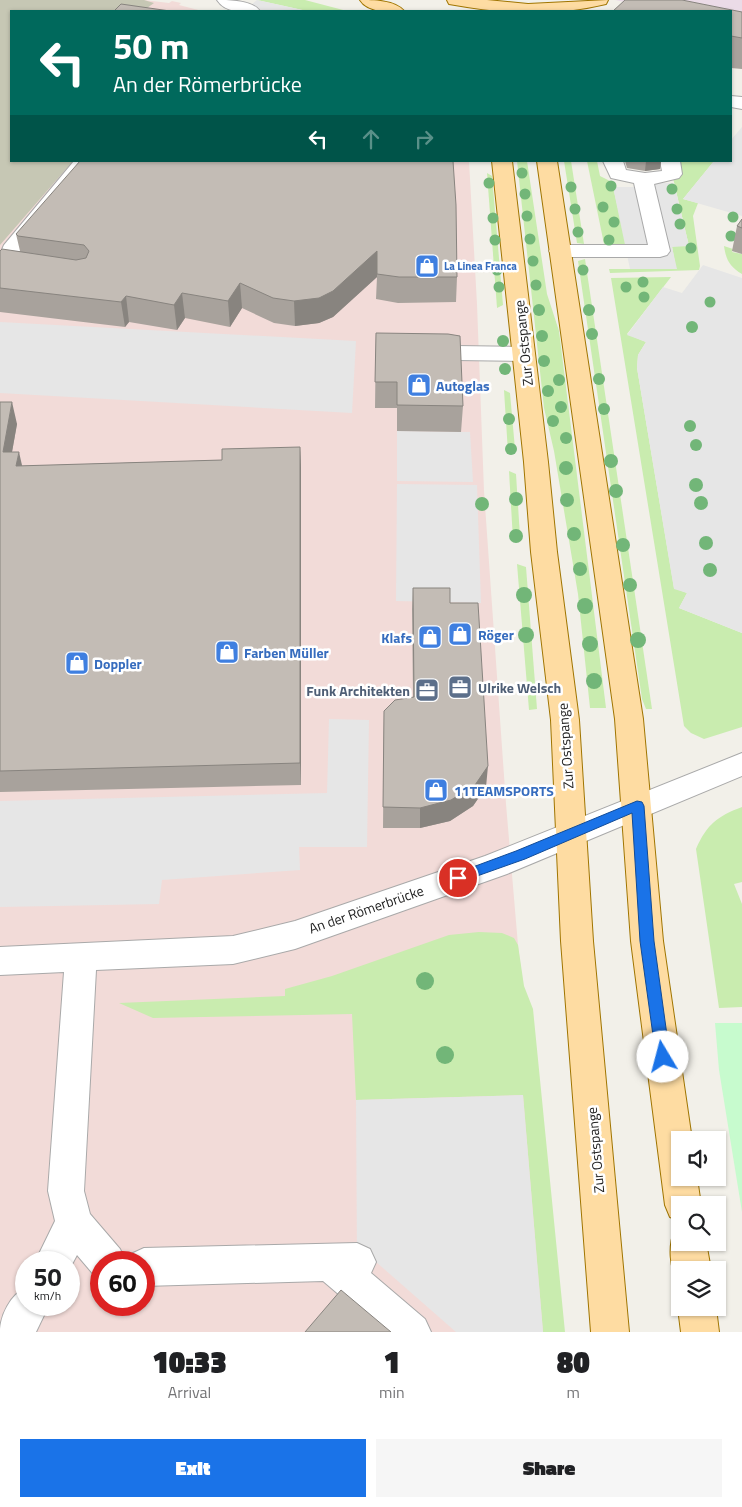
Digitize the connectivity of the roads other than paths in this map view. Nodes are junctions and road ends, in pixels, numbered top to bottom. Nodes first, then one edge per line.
1 (368, 0) edge
2 (455, 0) edge
3 (600, 0) edge
4 (228, 6) edge
5 (246, 10) edge
6 (393, 10) edge
7 (589, 10) edge
8 (84, 162) edge
9 (502, 162) edge
10 (547, 162) edge
11 (613, 162) edge
12 (670, 162) edge
13 (643, 178) junction
14 (559, 251) junction
15 (52, 273) edge
16 (456, 354) edge
17 (524, 354) junction
18 (742, 764) edge
19 (637, 806) junction
20 (570, 835) junction
21 (81, 958) junction
22 (0, 961) edge
23 (682, 1196) edge
24 (74, 1223) junction
25 (59, 1251) edge
26 (98, 1251) edge
27 (155, 1268) edge
28 (24, 1316) edge
29 (698, 1316) edge
30 (15, 1332) edge
31 (412, 1332) edge
32 (610, 1332) edge
33 (700, 1332) edge

1 - 6 main road
2 - 3 main road
3 - 7 main road
4 - 5 street
8 - 15 street
9 - 17 main road, Zur Ostspange
10 - 14 main road
11 - 13 street
12 - 13 street
13 - 14 street
14 - 19 main road
16 - 17 street
17 - 20 main road, Zur Ostspange
18 - 19 street, An der Römerbrücke
19 - 20 street, An der Römerbrücke
19 - 23 main road
20 - 21 street, An der Römerbrücke
20 - 32 main road, Zur Ostspange
21 - 22 street, An der Römerbrücke
21 - 24 street
24 - 25 street
24 - 26 street
27 - 31 street
28 - 30 street
29 - 33 main road

